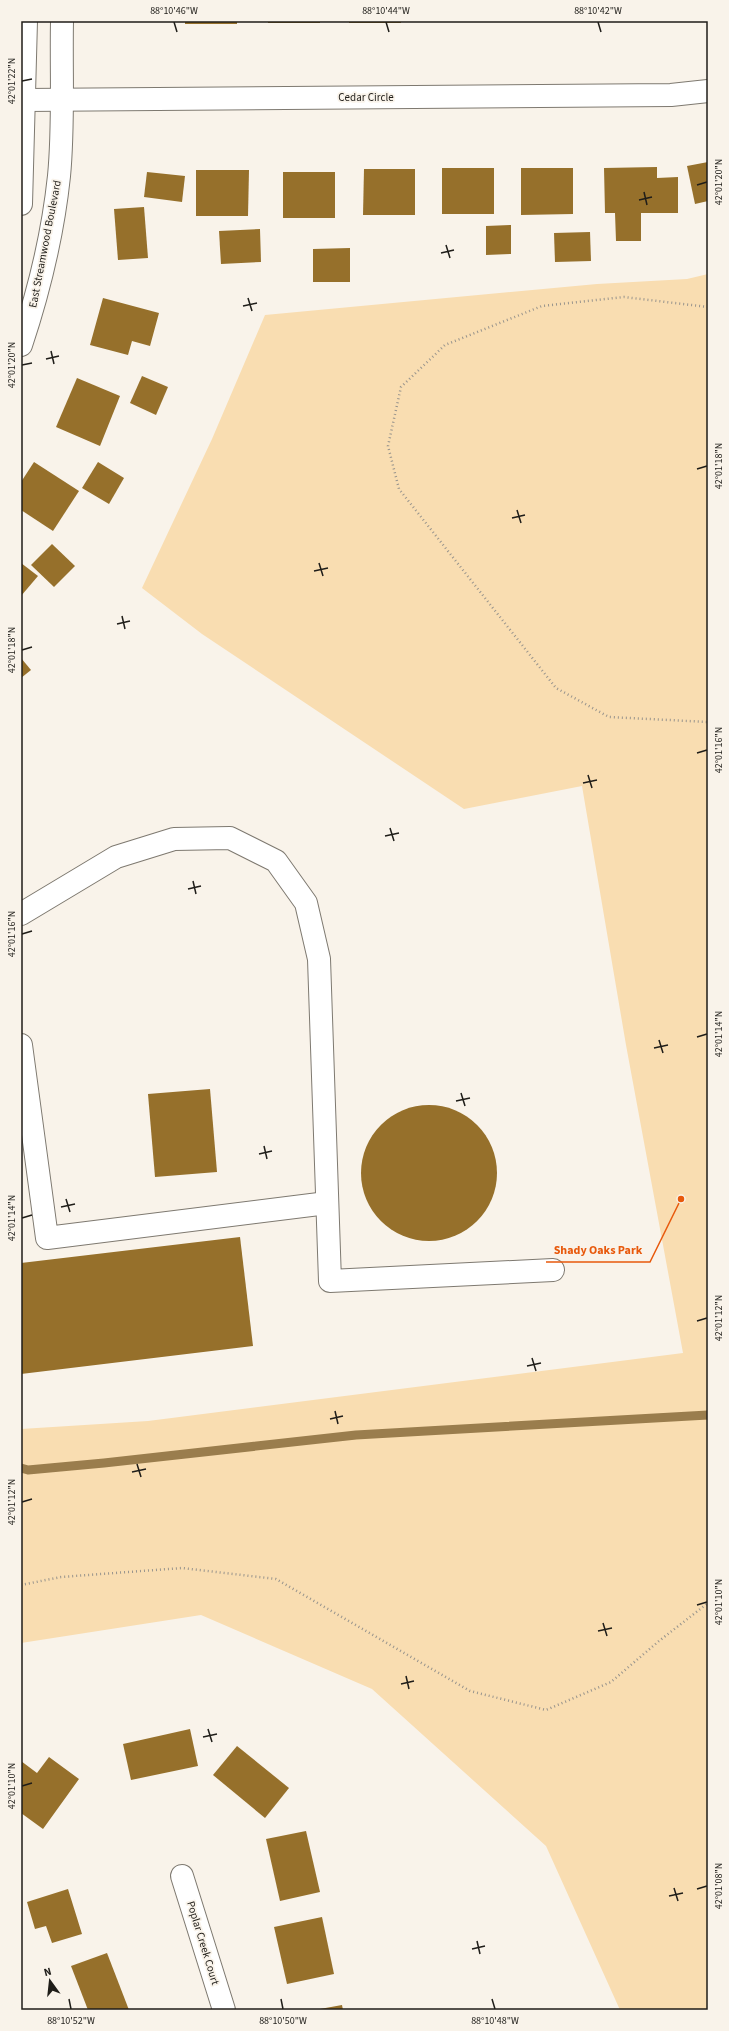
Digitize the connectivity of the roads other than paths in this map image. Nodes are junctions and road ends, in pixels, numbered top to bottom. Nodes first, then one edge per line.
1 (26, 21) edge
2 (62, 21) edge
3 (708, 91) edge
4 (62, 99) junction
5 (25, 100) junction
6 (21, 204) edge
7 (21, 345) edge
8 (21, 914) edge
9 (21, 1045) edge
10 (328, 1203) junction
11 (553, 1270) dead end
12 (182, 1876) dead end
13 (224, 2010) edge

1 - 5 street
2 - 4 street, East Streamwood Boulevard
3 - 4 street, Cedar Circle
4 - 5 street, Cedar Circle
4 - 7 street, East Streamwood Boulevard
5 - 6 street
8 - 10 street
9 - 10 street
10 - 11 street
12 - 13 street, Poplar Creek Court

